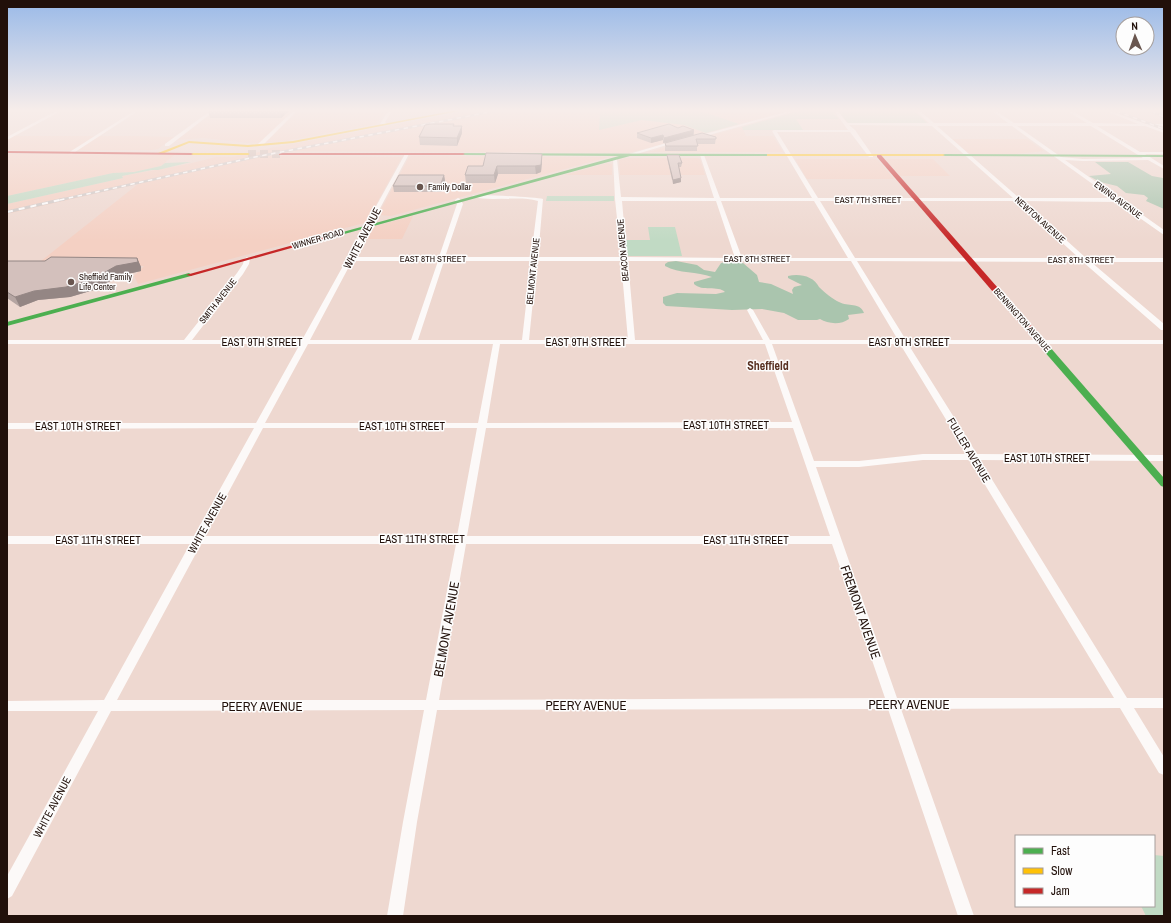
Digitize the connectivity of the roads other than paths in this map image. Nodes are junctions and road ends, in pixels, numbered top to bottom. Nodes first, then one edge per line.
1 (407, 154) edge
2 (423, 154) edge
3 (632, 154) edge
4 (1053, 154) edge
5 (1141, 154) edge
6 (1148, 154) edge
7 (628, 155) junction
8 (702, 155) junction
9 (789, 156) junction
10 (875, 156) junction
11 (968, 156) junction
12 (1056, 156) junction
13 (1164, 156) edge
14 (615, 158) junction
15 (1149, 159) junction
16 (1164, 168) edge
17 (475, 196) junction
18 (618, 199) junction
19 (717, 199) junction
20 (458, 200) junction
21 (816, 200) junction
22 (917, 200) junction
23 (1018, 200) junction
24 (1118, 200) junction
25 (369, 225) junction
26 (1164, 233) edge
27 (247, 259) junction
28 (351, 259) junction
29 (442, 259) junction
30 (534, 259) junction
31 (624, 259) junction
32 (739, 259) junction
33 (852, 259) junction
34 (969, 259) junction
35 (1084, 260) junction
36 (1164, 260) edge
37 (750, 310) dead end
38 (7, 324) edge
39 (1164, 328) edge
40 (7, 342) edge
41 (186, 342) junction
42 (304, 342) junction
43 (414, 342) junction
44 (496, 342) junction
45 (525, 342) junction
46 (632, 342) junction
47 (768, 342) junction
48 (903, 342) junction
49 (1041, 342) junction
50 (1164, 342) edge
51 (797, 425) junction
52 (7, 426) edge
53 (261, 426) junction
54 (482, 426) junction
55 (973, 457) junction
56 (1141, 458) junction
57 (1164, 458) edge
58 (810, 464) junction
59 (1164, 484) edge
60 (462, 539) junction
61 (7, 540) edge
62 (198, 540) junction
63 (836, 540) junction
64 (1124, 703) junction
65 (1164, 703) edge
66 (893, 704) junction
67 (432, 705) junction
68 (7, 706) edge
69 (107, 706) junction
70 (1164, 769) edge
71 (7, 891) edge
72 (395, 916) edge
73 (966, 916) edge

1 - 25 street, WHITE AVENUE
2 - 7 main road
3 - 7 street
4 - 12 street, EWING AVENUE
5 - 15 street
6 - 13 street
7 - 8 main road
7 - 14 main road, WINNER ROAD
8 - 9 main road
8 - 19 street
9 - 10 main road
9 - 21 street, FULLER AVENUE
10 - 11 main road
10 - 22 main road, BENNINGTON AVENUE
11 - 12 main road
11 - 23 street, NEWTON AVENUE
12 - 13 main road
12 - 15 street
12 - 24 street, EWING AVENUE
13 - 15 street
14 - 17 main road, WINNER ROAD
14 - 18 street, BEACON AVENUE
15 - 16 street
17 - 20 main road, WINNER ROAD
17 - 30 street, BELMONT AVENUE
18 - 19 street, EAST 7TH STREET
18 - 31 street, BEACON AVENUE
19 - 21 street, EAST 7TH STREET
19 - 32 street
20 - 25 main road, WINNER ROAD
20 - 29 street
21 - 22 street, EAST 7TH STREET
21 - 33 street, FULLER AVENUE
22 - 23 street, EAST 7TH STREET
22 - 34 main road, BENNINGTON AVENUE
23 - 24 street, EAST 7TH STREET
23 - 35 street, NEWTON AVENUE
24 - 26 street, EWING AVENUE
25 - 27 main road, WINNER ROAD
25 - 28 street, WHITE AVENUE
27 - 38 main road, WINNER ROAD
27 - 41 street, SMITH AVENUE
28 - 29 street, EAST 8TH STREET
28 - 42 street, WHITE AVENUE
29 - 30 street, EAST 8TH STREET
29 - 43 street
30 - 31 street, EAST 8TH STREET
30 - 45 street, BELMONT AVENUE
31 - 32 street, EAST 8TH STREET
31 - 46 street, BEACON AVENUE
32 - 33 street, EAST 8TH STREET
33 - 34 street, EAST 8TH STREET
33 - 48 street, FULLER AVENUE
34 - 35 street, EAST 8TH STREET
34 - 49 main road, BENNINGTON AVENUE
35 - 36 street, EAST 8TH STREET
35 - 39 street, NEWTON AVENUE
37 - 47 street, FREMONT AVENUE
40 - 41 street, EAST 9TH STREET
41 - 42 street, EAST 9TH STREET
42 - 43 street, EAST 9TH STREET
42 - 53 street, WHITE AVENUE
43 - 44 street, EAST 9TH STREET
44 - 45 street, EAST 9TH STREET
44 - 54 street, BELMONT AVENUE
45 - 46 street, EAST 9TH STREET
46 - 47 street, EAST 9TH STREET
47 - 48 street, EAST 9TH STREET
47 - 51 street, FREMONT AVENUE
48 - 49 street, EAST 9TH STREET
48 - 55 street, FULLER AVENUE
49 - 50 street, EAST 9TH STREET
49 - 56 main road, BENNINGTON AVENUE
51 - 54 street, EAST 10TH STREET
51 - 58 street, FREMONT AVENUE
52 - 53 street, EAST 10TH STREET
53 - 54 street, EAST 10TH STREET
53 - 62 street, WHITE AVENUE
54 - 60 street, BELMONT AVENUE
55 - 56 street, EAST 10TH STREET
55 - 58 street, EAST 10TH STREET
55 - 64 street, FULLER AVENUE
56 - 57 street, EAST 10TH STREET
56 - 59 main road, BENNINGTON AVENUE
58 - 63 street, FREMONT AVENUE
60 - 62 street, EAST 11TH STREET
60 - 63 street, EAST 11TH STREET
60 - 67 street, BELMONT AVENUE
61 - 62 street, EAST 11TH STREET
62 - 69 street, WHITE AVENUE
63 - 66 street, FREMONT AVENUE
64 - 65 street, PEERY AVENUE
64 - 66 street, PEERY AVENUE
64 - 70 street, FULLER AVENUE
66 - 67 street, PEERY AVENUE
66 - 73 street, FREMONT AVENUE
67 - 69 street, PEERY AVENUE
67 - 72 street, BELMONT AVENUE
68 - 69 street, PEERY AVENUE
69 - 71 street, WHITE AVENUE

